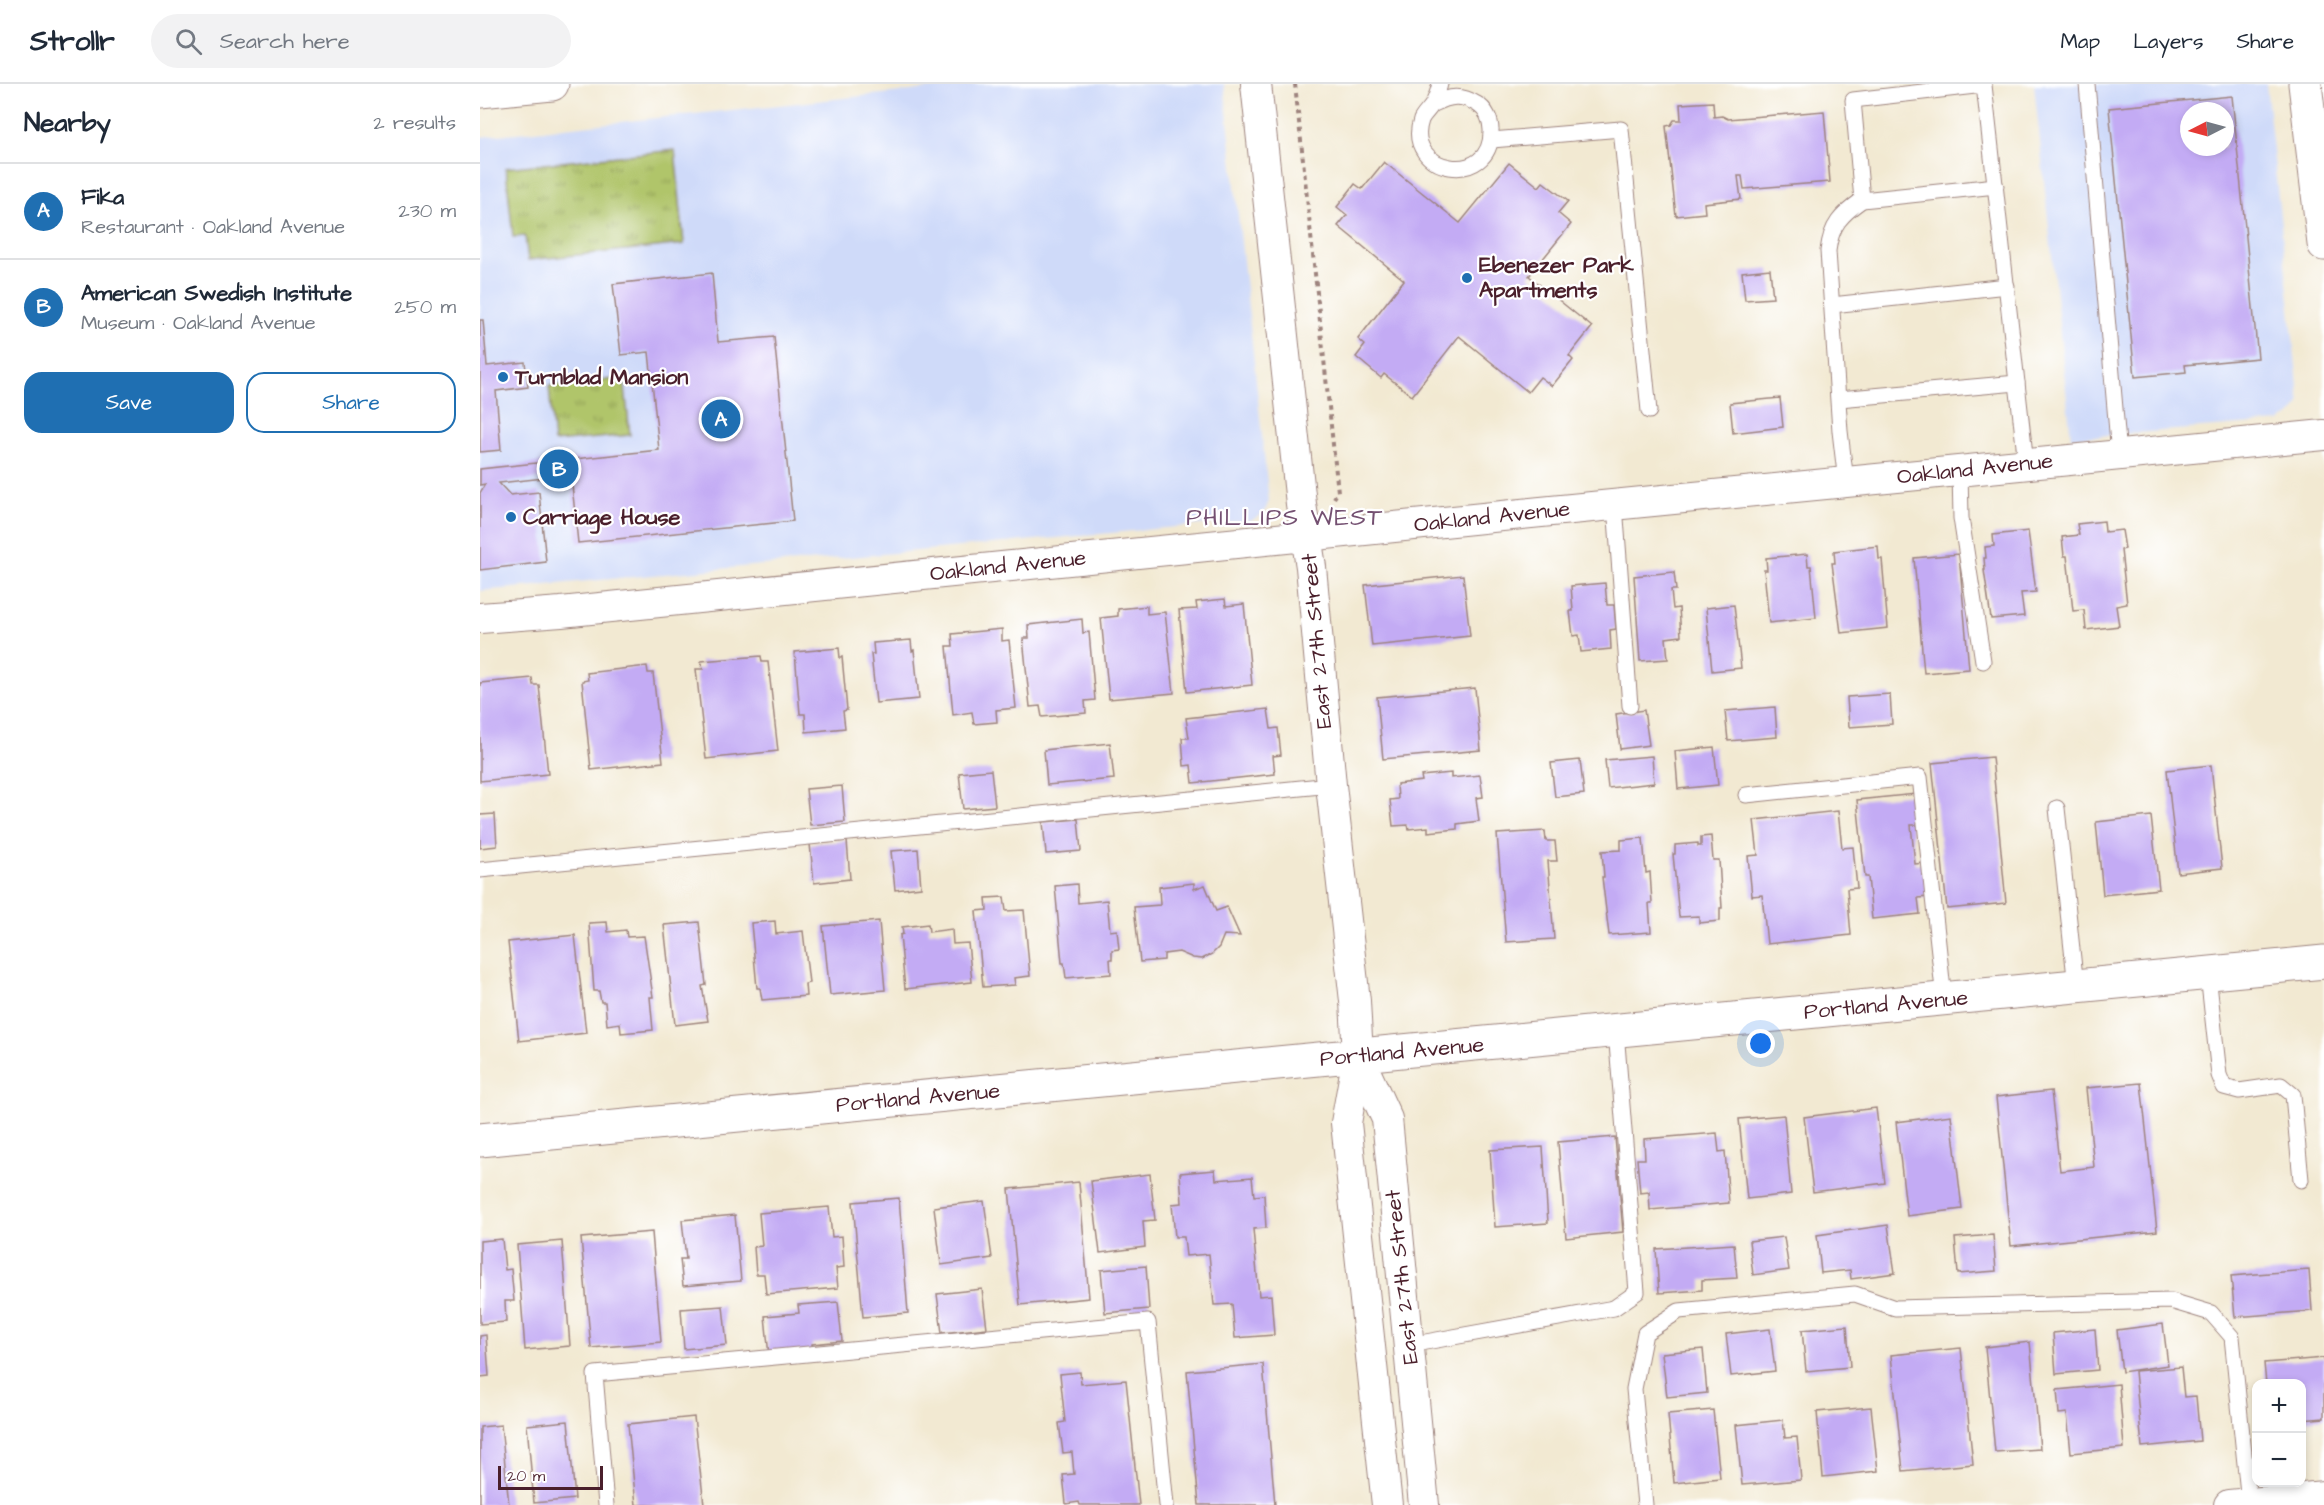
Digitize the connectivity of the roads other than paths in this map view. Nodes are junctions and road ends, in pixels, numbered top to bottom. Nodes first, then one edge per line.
1 (552, 84) edge
2 (1256, 84) edge
3 (1440, 84) edge
4 (2087, 84) edge
5 (2305, 84) edge
6 (1984, 85) edge
7 (480, 91) edge
8 (1434, 104) junction
9 (1492, 140) junction
10 (1996, 186) junction
11 (1862, 200) junction
12 (2324, 244) edge
13 (2007, 286) junction
14 (1832, 305) junction
15 (2017, 383) junction
16 (1839, 399) junction
17 (1649, 411) dead end
18 (2324, 435) edge
19 (2119, 455) junction
20 (2026, 464) junction
21 (1960, 470) junction
22 (1846, 482) junction
23 (1615, 505) junction
24 (1307, 535) junction
25 (480, 618) edge
26 (1983, 661) dead end
27 (1630, 706) dead end
28 (1331, 785) junction
29 (1746, 795) dead end
30 (2057, 808) dead end
31 (480, 870) edge
32 (2324, 963) edge
33 (2208, 974) junction
34 (2076, 987) junction
35 (1944, 999) junction
36 (1616, 1031) junction
37 (1358, 1056) junction
38 (480, 1140) edge
39 (2301, 1180) dead end
40 (1409, 1345) junction
41 (2324, 1496) edge
42 (2239, 1504) edge
43 (606, 1505) edge
44 (1166, 1505) edge
45 (1387, 1505) edge
46 (1424, 1505) edge
47 (1645, 1505) edge

1 - 7 street
2 - 24 street, East 27th Street
3 - 8 lane
4 - 19 lane
5 - 12 street
6 - 10 lane
6 - 11 lane
8 - 9 lane
8 - 9 lane
9 - 17 lane
10 - 11 lane
10 - 13 lane
11 - 14 lane
13 - 14 lane
13 - 15 lane
14 - 16 lane
15 - 16 lane
15 - 20 lane
16 - 22 lane
18 - 19 street, Oakland Avenue
19 - 20 street, Oakland Avenue
20 - 21 street, Oakland Avenue
21 - 22 street, Oakland Avenue
21 - 26 lane
22 - 23 street, Oakland Avenue
23 - 24 street, Oakland Avenue
23 - 27 lane
24 - 25 street, Oakland Avenue
24 - 28 street, East 27th Street
28 - 31 lane
28 - 37 street, East 27th Street
29 - 35 lane
30 - 34 lane
32 - 33 street, Portland Avenue
33 - 34 street, Portland Avenue
33 - 39 lane
34 - 35 street, Portland Avenue
35 - 36 street, Portland Avenue
36 - 37 street, Portland Avenue
36 - 40 lane
37 - 38 street, Portland Avenue
37 - 40 street, East 27th Street
37 - 45 street, East 27th Street
40 - 46 street, East 27th Street
41 - 42 street
42 - 47 lane
43 - 44 lane

